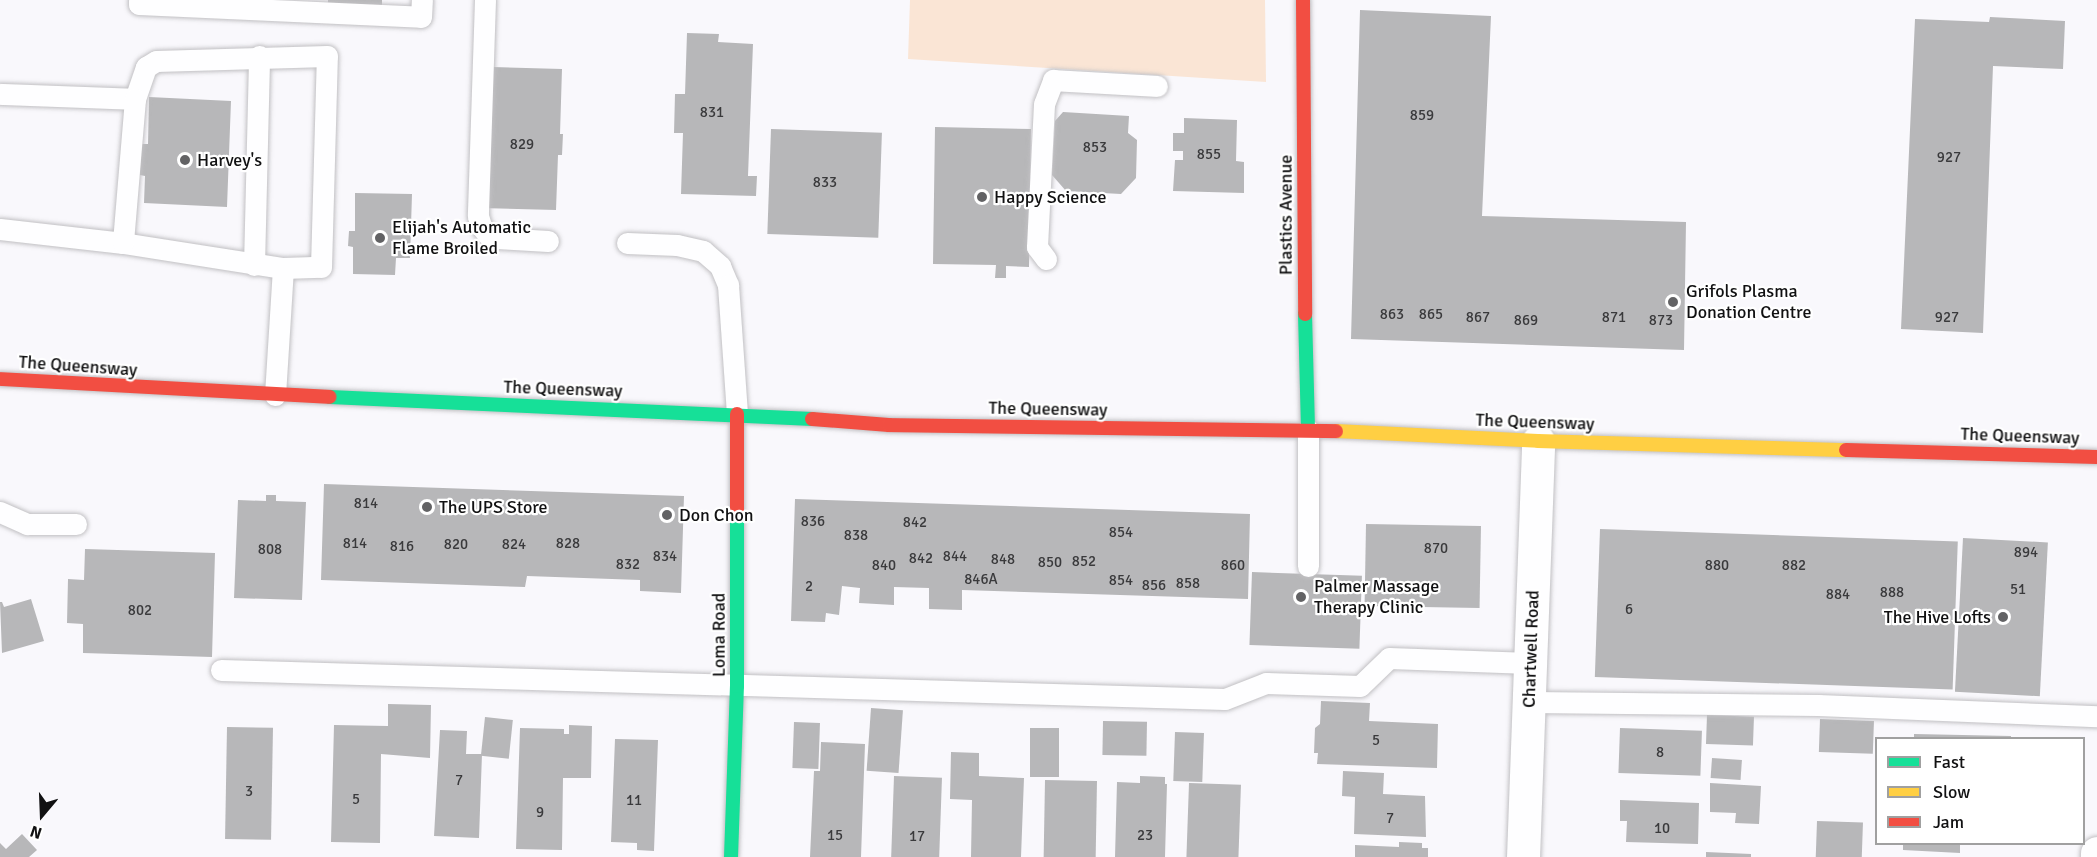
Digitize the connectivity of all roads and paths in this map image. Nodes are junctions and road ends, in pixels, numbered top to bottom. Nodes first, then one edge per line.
1 (139, 0) edge
2 (422, 0) edge
3 (485, 0) edge
4 (1303, 0) edge
5 (259, 56) junction
6 (1157, 87) dead end
7 (0, 94) edge
8 (135, 99) junction
9 (0, 229) edge
10 (548, 241) dead end
11 (123, 243) junction
12 (627, 243) dead end
13 (1046, 259) dead end
14 (254, 265) junction
15 (283, 268) junction
16 (0, 379) edge
17 (275, 395) junction
18 (737, 414) junction
19 (1308, 430) junction
20 (1538, 441) junction
21 (2097, 457) edge
22 (0, 512) edge
23 (76, 524) dead end
24 (1308, 566) dead end
25 (1530, 663) junction
26 (221, 670) dead end
27 (737, 686) junction
28 (1529, 702) junction
29 (2097, 716) edge
30 (731, 857) edge
31 (1524, 857) edge

1 - 2 lane
3 - 10 lane
4 - 19 main road, Plastics Avenue
5 - 8 lane
5 - 14 lane
5 - 15 lane
6 - 13 lane
7 - 8 lane
8 - 11 lane
9 - 11 lane
11 - 14 lane
12 - 18 lane
14 - 15 lane
15 - 17 lane
16 - 17 main road, The Queensway
17 - 18 main road, The Queensway
18 - 19 main road, The Queensway
18 - 27 main road, Loma Road
19 - 20 main road, The Queensway
19 - 24 lane
20 - 21 main road, The Queensway
20 - 25 street, Chartwell Road
22 - 23 lane
25 - 27 lane
25 - 28 street, Chartwell Road
26 - 27 lane
27 - 30 main road, Loma Road
28 - 29 lane
28 - 31 street, Chartwell Road

